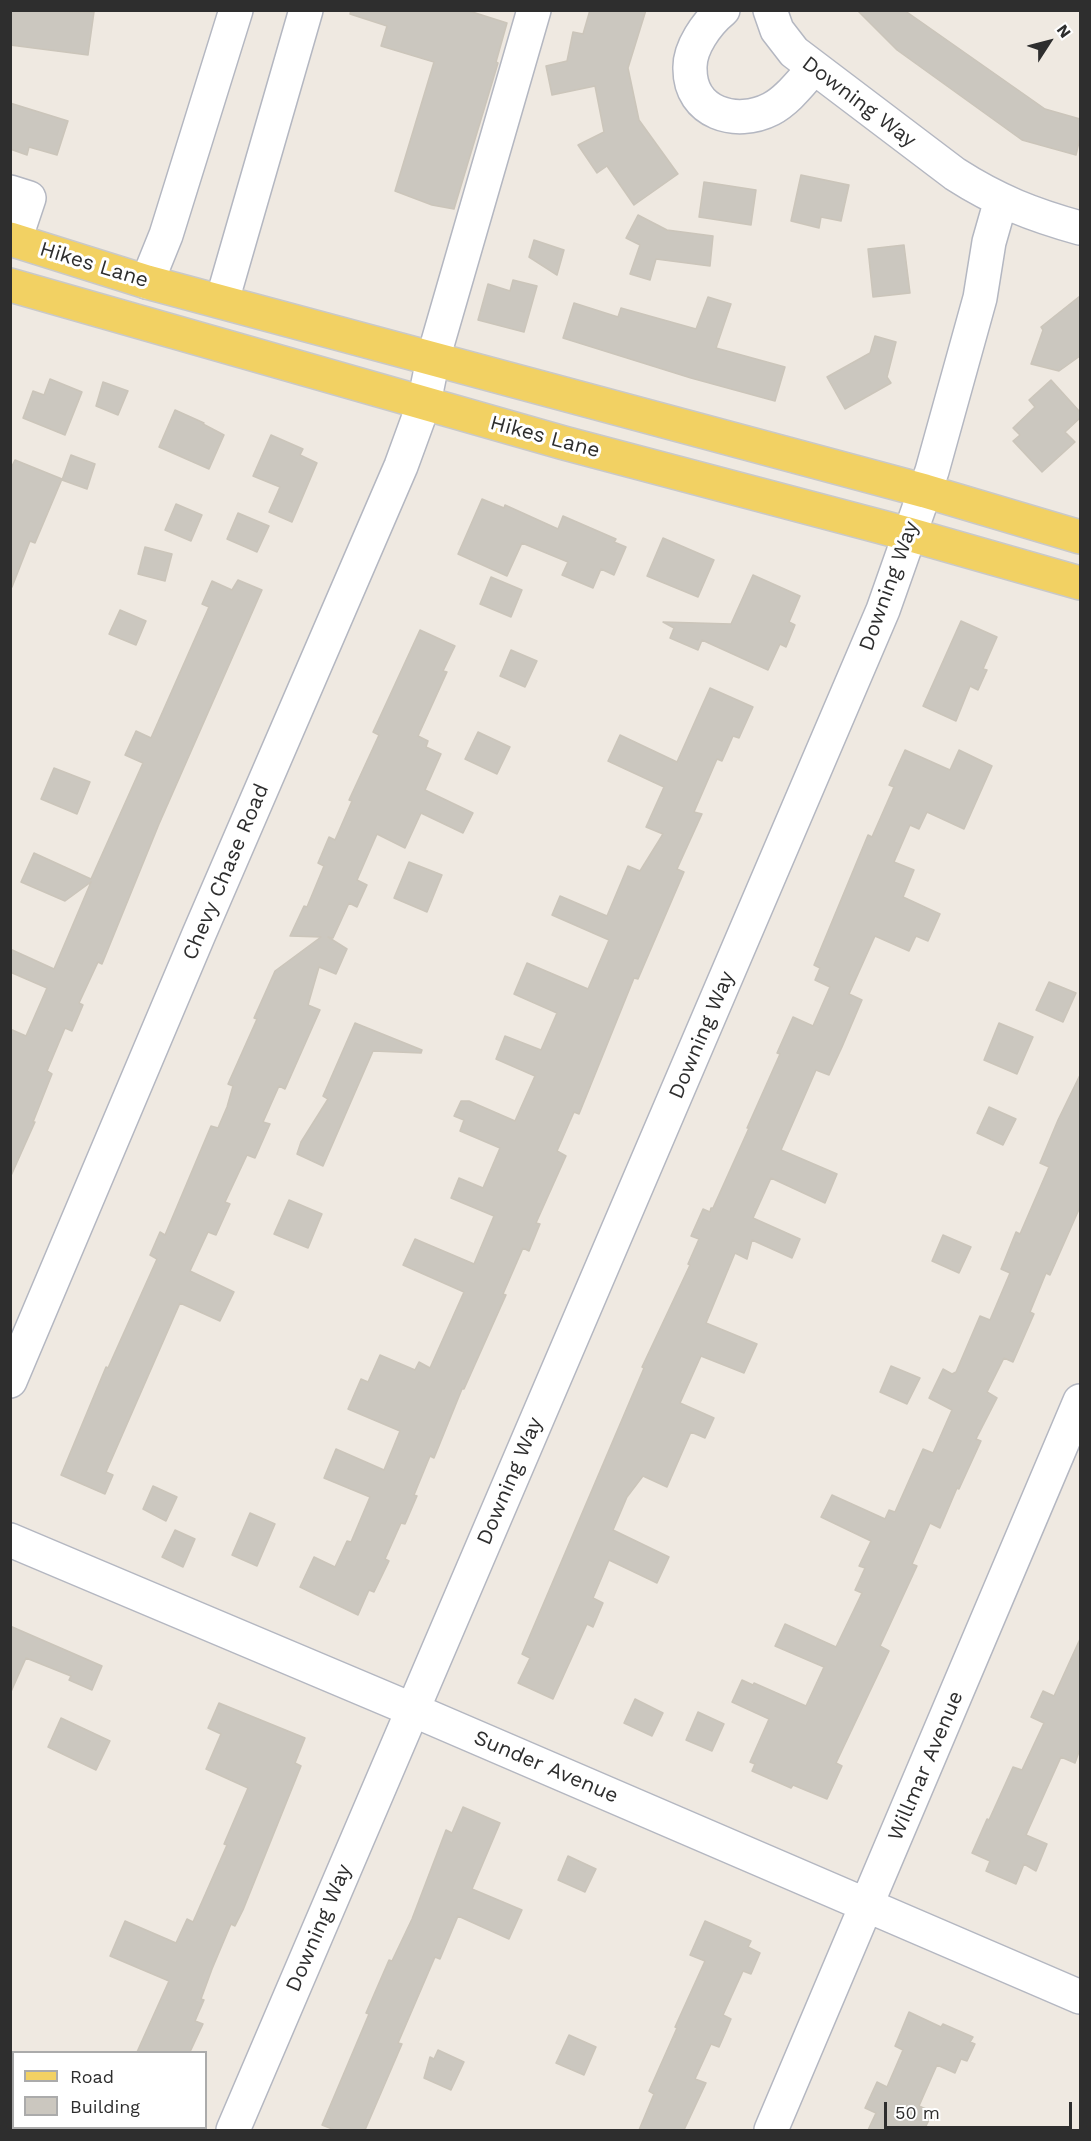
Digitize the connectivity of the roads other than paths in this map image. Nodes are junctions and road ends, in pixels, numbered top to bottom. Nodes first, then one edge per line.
1 (236, 10) edge
2 (306, 10) edge
3 (534, 10) edge
4 (723, 10) edge
5 (770, 10) edge
6 (814, 68) junction
7 (10, 192) edge
8 (1000, 200) junction
9 (1080, 228) edge
10 (13, 239) edge
11 (147, 282) junction
12 (10, 285) edge
13 (222, 301) junction
14 (434, 359) junction
15 (424, 403) junction
16 (924, 491) junction
17 (908, 534) junction
18 (1080, 537) edge
19 (1080, 584) edge
20 (10, 1381) edge
21 (1080, 1401) edge
22 (10, 1540) edge
23 (413, 1710) junction
24 (867, 1905) junction
25 (1080, 1997) edge
26 (233, 2130) edge
27 (771, 2130) edge

1 - 11 street
2 - 13 street
3 - 14 street, Chevy Chase Road
4 - 6 street
5 - 6 street, Downing Way
6 - 8 street, Downing Way
7 - 10 street
8 - 9 street
8 - 16 street, Downing Way
10 - 11 main road, Hikes Lane
11 - 13 main road, Hikes Lane
12 - 15 main road, Hikes Lane
13 - 14 main road, Hikes Lane
14 - 15 street, Chevy Chase Road
14 - 16 main road, Hikes Lane
15 - 17 main road, Hikes Lane
15 - 20 street, Chevy Chase Road
16 - 17 street, Downing Way
16 - 18 main road, Hikes Lane
17 - 19 main road, Hikes Lane
17 - 23 street, Downing Way
21 - 24 street, Willmar Avenue
22 - 23 street, Sunder Avenue
23 - 24 street, Sunder Avenue
23 - 26 street, Downing Way
24 - 25 street, Sunder Avenue
24 - 27 street, Willmar Avenue

